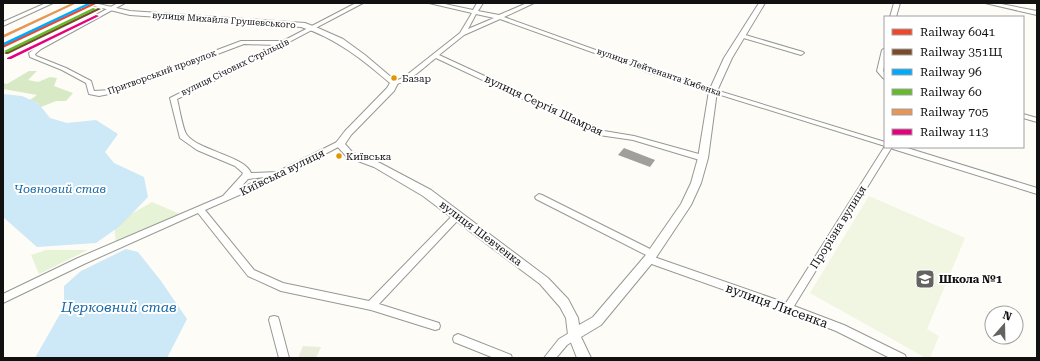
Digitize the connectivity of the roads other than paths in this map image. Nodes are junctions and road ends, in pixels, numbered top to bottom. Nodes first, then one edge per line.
1 (50, 3) edge
2 (85, 3) edge
3 (122, 3) edge
4 (360, 3) edge
5 (432, 3) edge
6 (480, 3) edge
7 (531, 3) edge
8 (762, 3) edge
9 (897, 3) edge
10 (988, 3) edge
11 (110, 9) junction
12 (475, 13) junction
13 (1037, 13) edge
14 (894, 16) edge
15 (499, 17) junction
16 (3, 24) edge
17 (312, 27) junction
18 (462, 34) junction
19 (742, 36) junction
20 (284, 43) junction
21 (802, 53) dead end
22 (884, 54) edge
23 (435, 55) junction
24 (884, 76) edge
25 (394, 83) junction
26 (713, 92) junction
27 (1024, 116) edge
28 (1037, 120) edge
29 (340, 144) junction
30 (884, 144) edge
31 (887, 148) edge
32 (899, 148) edge
33 (703, 158) junction
34 (280, 174) junction
35 (246, 176) junction
36 (1037, 191) edge
37 (540, 197) dead end
38 (223, 200) junction
39 (200, 210) junction
40 (457, 216) junction
41 (651, 256) junction
42 (3, 299) edge
43 (371, 306) junction
44 (788, 308) junction
45 (274, 320) dead end
46 (435, 326) dead end
47 (574, 335) junction
48 (458, 339) dead end
49 (284, 358) edge
50 (506, 358) edge
51 (549, 358) edge
52 (584, 358) edge
53 (901, 358) edge

1 - 16 street
2 - 11 street, вулиця Михайла Грушевського
3 - 11 street
4 - 17 street, вулиця Січових Стрільців
5 - 12 street, вулиця Лейтенанта Кибенка
6 - 12 street
7 - 15 street, Київська вулиця
8 - 19 street
9 - 14 street
10 - 13 street
11 - 17 street, вулиця Михайла Грушевського
11 - 20 street, Притворський провулок
12 - 15 street, вулиця Лейтенанта Кибенка
12 - 18 street
15 - 18 street, Київська вулиця
15 - 26 street, вулиця Лейтенанта Кибенка
17 - 20 street, вулиця Січових Стрільців
17 - 25 street, вулиця Михайла Грушевського
18 - 23 street, Київська вулиця
19 - 21 street
19 - 26 street
20 - 35 street, вулиця Січових Стрільців
22 - 24 street
23 - 25 street, Київська вулиця
23 - 33 street, вулиця Сергія Шамрая
25 - 29 street, Київська вулиця
26 - 30 street, вулиця Лейтенанта Кибенка
26 - 33 street
27 - 28 street
29 - 34 street, Київська вулиця
29 - 40 street, вулиця Шевченка
31 - 44 street, Прорізна вулиця
32 - 36 street
33 - 41 street
34 - 35 street
34 - 38 street, Київська вулиця
35 - 38 street
37 - 41 street, вулиця Лисенка
38 - 39 street, Київська вулиця
39 - 42 street, Київська вулиця
39 - 43 street
40 - 43 street
40 - 47 street, вулиця Шевченка
41 - 44 street, вулиця Лисенка
41 - 47 street
43 - 46 street
44 - 53 street, вулиця Лисенка
45 - 49 street
47 - 51 street
47 - 52 street, вулиця Шевченка
48 - 50 street

